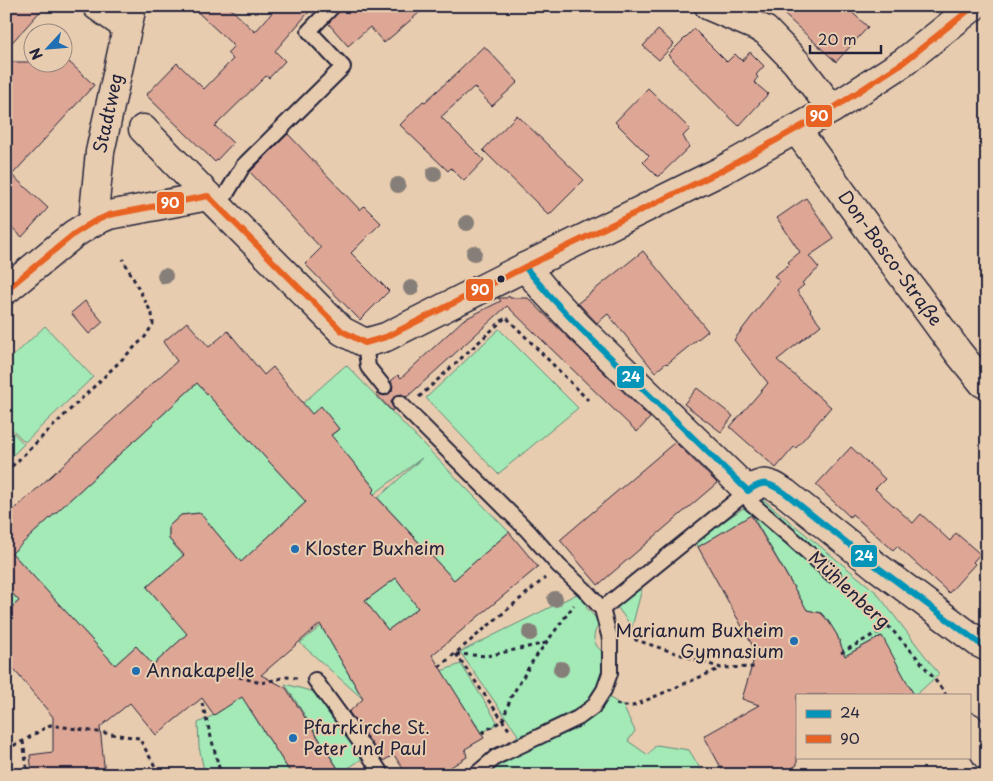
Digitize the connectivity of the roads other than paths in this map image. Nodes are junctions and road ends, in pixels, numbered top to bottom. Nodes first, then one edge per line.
1 (97, 6) edge
2 (333, 6) edge
3 (710, 6) edge
4 (974, 6) edge
5 (130, 17) edge
6 (832, 108) junction
7 (143, 129) dead end
8 (796, 129) junction
9 (213, 201) junction
10 (93, 222) junction
11 (525, 267) junction
12 (6, 290) edge
13 (364, 343) junction
14 (987, 385) edge
15 (384, 387) dead end
16 (400, 403) dead end
17 (748, 491) junction
18 (833, 575) road end
19 (602, 609) junction
20 (987, 647) edge
21 (316, 680) road end
22 (970, 729) edge
23 (987, 756) edge
24 (382, 775) edge
25 (475, 775) edge

1 - 5 street
2 - 9 lane
3 - 6 street
4 - 6 street
5 - 10 street, Stadtweg
6 - 8 street
7 - 9 street, Stadtweg
8 - 11 street
8 - 14 street, Don-Bosco-Straße
9 - 10 street
9 - 13 street, Stadtweg
10 - 12 street
11 - 13 street
11 - 17 street
13 - 15 lane
16 - 19 lane
17 - 18 lane, Mühlenberg
17 - 19 lane
17 - 20 street
19 - 25 lane
21 - 24 lane
22 - 23 street

